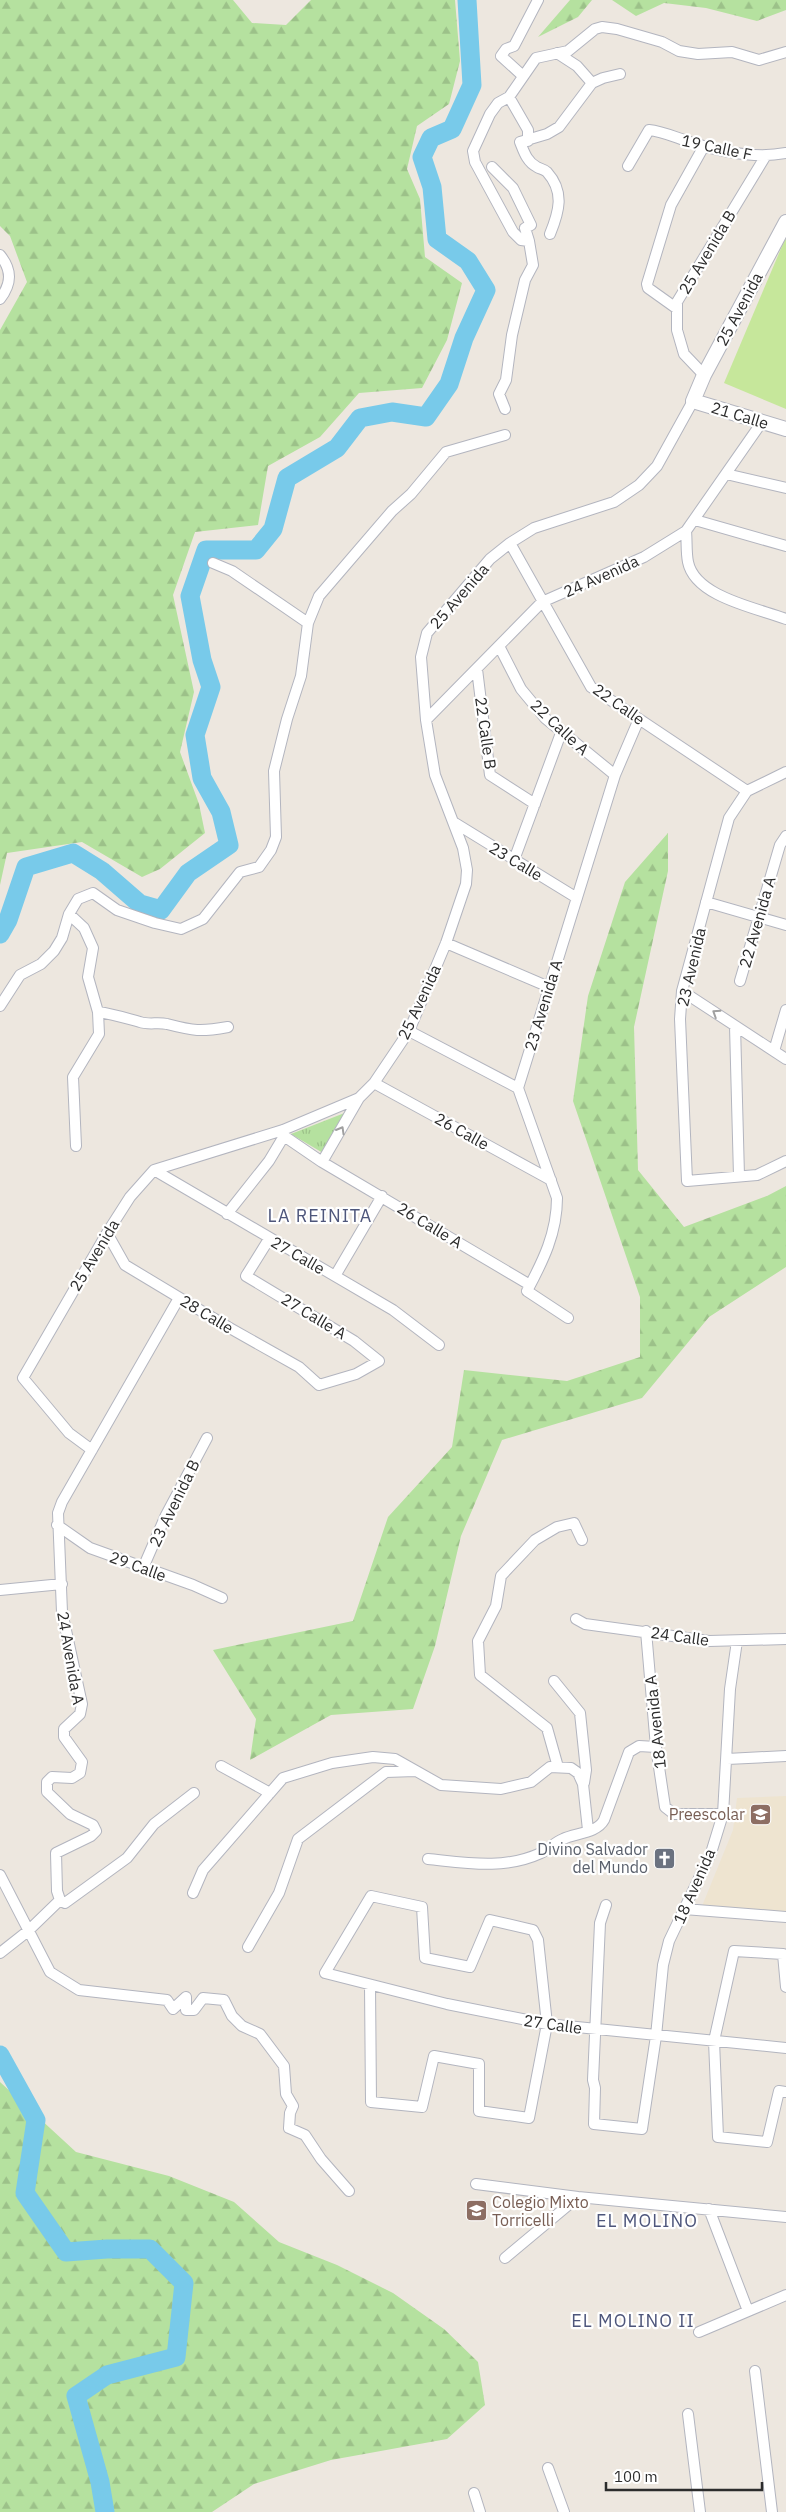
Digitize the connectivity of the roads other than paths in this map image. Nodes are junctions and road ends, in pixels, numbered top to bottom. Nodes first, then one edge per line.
1 (538, 0) edge
2 (786, 52) edge
3 (557, 53) junction
4 (620, 74) dead end
5 (522, 76) junction
6 (592, 83) junction
7 (508, 97) junction
8 (528, 141) junction
9 (704, 146) junction
10 (786, 153) edge
11 (765, 157) junction
12 (628, 166) dead end
13 (492, 167) dead end
14 (786, 222) edge
15 (550, 234) dead end
16 (529, 241) junction
17 (0, 255) edge
18 (0, 299) edge
19 (676, 308) junction
20 (704, 375) junction
21 (693, 401) junction
22 (505, 409) dead end
23 (762, 422) junction
24 (786, 429) edge
25 (504, 435) dead end
26 (726, 474) junction
27 (786, 488) edge
28 (695, 520) junction
29 (686, 531) junction
30 (510, 543) junction
31 (786, 546) edge
32 (213, 563) dead end
33 (542, 602) junction
34 (786, 619) edge
35 (308, 623) junction
36 (499, 646) junction
37 (477, 669) junction
38 (639, 719) junction
39 (426, 720) junction
40 (561, 733) junction
41 (786, 772) edge
42 (615, 774) junction
43 (747, 791) junction
44 (535, 804) junction
45 (455, 823) junction
46 (786, 836) edge
47 (514, 860) junction
48 (775, 862) junction
49 (786, 865) edge
50 (577, 898) junction
51 (706, 902) junction
52 (69, 914) junction
53 (757, 917) junction
54 (786, 925) edge
55 (446, 943) junction
56 (740, 981) dead end
57 (549, 987) junction
58 (682, 991) junction
59 (0, 1006) edge
60 (786, 1010) edge
61 (98, 1012) junction
62 (736, 1026) junction
63 (228, 1027) dead end
64 (409, 1031) junction
65 (774, 1051) junction
66 (786, 1059) edge
67 (374, 1083) junction
68 (518, 1088) junction
69 (360, 1098) junction
70 (284, 1133) junction
71 (76, 1146) dead end
72 (786, 1161) edge
73 (322, 1162) junction
74 (154, 1170) junction
75 (739, 1176) junction
76 (551, 1180) junction
77 (382, 1196) junction
78 (227, 1214) junction
79 (107, 1233) junction
80 (270, 1239) junction
81 (335, 1276) junction
82 (528, 1288) junction
83 (179, 1298) junction
84 (568, 1318) dead end
85 (439, 1345) dead end
86 (319, 1385) joint
87 (207, 1438) dead end
88 (92, 1450) junction
89 (57, 1525) junction
90 (582, 1540) dead end
91 (143, 1568) junction
92 (62, 1584) junction
93 (0, 1590) edge
94 (222, 1598) dead end
95 (576, 1619) dead end
96 (646, 1631) junction
97 (786, 1639) edge
98 (737, 1641) junction
99 (554, 1681) dead end
100 (786, 1745) edge
101 (656, 1747) junction
102 (786, 1756) edge
103 (727, 1759) junction
104 (221, 1766) dead end
105 (558, 1767) junction
106 (416, 1771) junction
107 (583, 1784) junction
108 (194, 1793) dead end
109 (270, 1793) junction
110 (723, 1814) junction
111 (588, 1830) junction
112 (428, 1859) dead end
113 (0, 1875) edge
114 (194, 1893) dead end
115 (60, 1900) junction
116 (606, 1905) dead end
117 (684, 1909) junction
118 (786, 1918) edge
119 (28, 1931) junction
120 (248, 1947) dead end
121 (0, 1953) edge
122 (370, 1985) junction
123 (786, 1987) edge
124 (547, 2024) junction
125 (595, 2029) junction
126 (656, 2036) junction
127 (714, 2041) junction
128 (786, 2048) edge
129 (783, 2091) edge
130 (476, 2184) dead end
131 (348, 2191) dead end
132 (578, 2197) junction
133 (709, 2209) junction
134 (786, 2217) edge
135 (506, 2258) dead end
136 (786, 2295) edge
137 (748, 2311) junction
138 (699, 2332) dead end
139 (755, 2371) dead end
140 (688, 2414) dead end
141 (548, 2468) dead end
142 (474, 2493) dead end
143 (480, 2512) edge
144 (564, 2512) edge
145 (700, 2512) edge
146 (772, 2512) edge

1 - 5 street
2 - 3 street
3 - 5 street
3 - 6 street
4 - 6 street
5 - 7 street
6 - 8 street
7 - 8 street
7 - 16 street
8 - 15 street
9 - 11 street, 19 Calle F
9 - 12 street, 19 Calle F
9 - 19 street
10 - 11 street, 19 Calle F
11 - 19 street, 25 Avenida B
13 - 16 street
14 - 20 street, 25 Avenida
16 - 22 street
17 - 18 street
19 - 20 street, 25 Avenida B
20 - 21 street, 25 Avenida
21 - 23 street, 21 Calle
21 - 30 street, 25 Avenida
23 - 24 street, 21 Calle
23 - 26 street, 24 Avenida
25 - 35 street
26 - 27 street
26 - 28 street, 24 Avenida
28 - 29 street, 24 Avenida
28 - 31 street
29 - 33 street, 24 Avenida
29 - 34 street
30 - 33 street, 22 Calle
30 - 39 street, 25 Avenida
32 - 35 street
33 - 36 street, 24 Avenida
33 - 38 street, 22 Calle
35 - 52 street
36 - 37 street, 24 Avenida
36 - 40 street, 22 Calle A
37 - 39 street, 24 Avenida
37 - 44 street, 22 Calle B
38 - 42 street, 23 Avenida A
38 - 43 street, 22 Calle
39 - 45 street, 25 Avenida
40 - 42 street, 22 Calle A
40 - 44 street
41 - 43 street
42 - 50 street, 23 Avenida A
43 - 51 street, 23 Avenida
44 - 47 street
45 - 47 street, 23 Calle
45 - 55 street, 25 Avenida
46 - 48 street, 22 Avenida A
47 - 50 street, 23 Calle
48 - 49 street
48 - 53 street, 22 Avenida A
50 - 57 street, 23 Avenida A
51 - 53 street
51 - 58 street, 23 Avenida
52 - 59 street
52 - 61 street
53 - 54 street
53 - 56 street, 22 Avenida A
55 - 57 street
55 - 64 street, 25 Avenida
57 - 68 street, 23 Avenida A
62 -> 58 street
58 - 75 street, 23 Avenida
60 - 65 street
61 - 63 street
61 - 71 street
62 - 65 street
62 - 75 street
64 - 67 street, 25 Avenida
64 - 68 street
65 - 66 street
67 - 69 street, 25 Avenida
67 - 76 street, 26 Calle
68 - 76 street
69 - 70 street, 25 Avenida
73 -> 69 street, 25 Avenida
70 - 73 street, 26 Calle A
70 - 74 street, 25 Avenida
70 - 78 street
72 - 75 street
73 - 77 street, 26 Calle A
74 - 78 street, 27 Calle
74 - 79 street, 25 Avenida
76 - 82 street
77 - 81 street
77 - 82 street, 26 Calle A
78 - 80 street, 27 Calle
79 - 83 street, 28 Calle
79 - 88 street, 25 Avenida
80 - 81 street, 27 Calle
80 - 86 street, 27 Calle A
81 - 85 street, 27 Calle
82 - 84 street, 26 Calle A
83 - 86 street, 28 Calle
83 - 88 street, 24 Avenida A
87 - 91 street, 23 Avenida B
88 - 89 street, 24 Avenida A
89 - 91 street, 29 Calle
89 - 92 street, 24 Avenida A
90 - 105 street
91 - 94 street, 29 Calle
92 - 93 street
92 - 115 street, 24 Avenida A
95 - 96 street, 24 Calle
96 - 98 street, 24 Calle
96 - 101 street, 18 Avenida A
97 - 98 street, 24 Calle
98 - 103 street, 18 Avenida
99 - 107 street
100 - 102 street
101 - 110 street, 18 Avenida A
101 - 111 street
102 - 103 street
103 - 110 street, 18 Avenida
104 - 109 street
105 - 106 street
105 - 107 street
106 - 109 street
106 - 120 street
107 - 111 street
108 - 115 street
109 - 114 street
110 - 117 street, 18 Avenida
111 - 112 street
113 - 119 street
115 - 119 street
116 - 125 street
117 - 118 street
117 - 126 street, 18 Avenida
119 - 121 street
119 - 131 street
122 - 124 street, 27 Calle
122 - 124 street
122 - 124 street, 27 Calle
123 - 127 street
124 - 125 street, 27 Calle
125 - 126 street, 27 Calle
125 - 126 street, 18 Avenida
126 - 127 street, 27 Calle
127 - 128 street, 27 Calle
127 - 129 street
130 - 132 street
132 - 133 street
132 - 135 street
133 - 134 street
133 - 137 street
136 - 137 street
137 - 138 street
139 - 146 street
140 - 145 street
141 - 144 street
142 - 143 street

